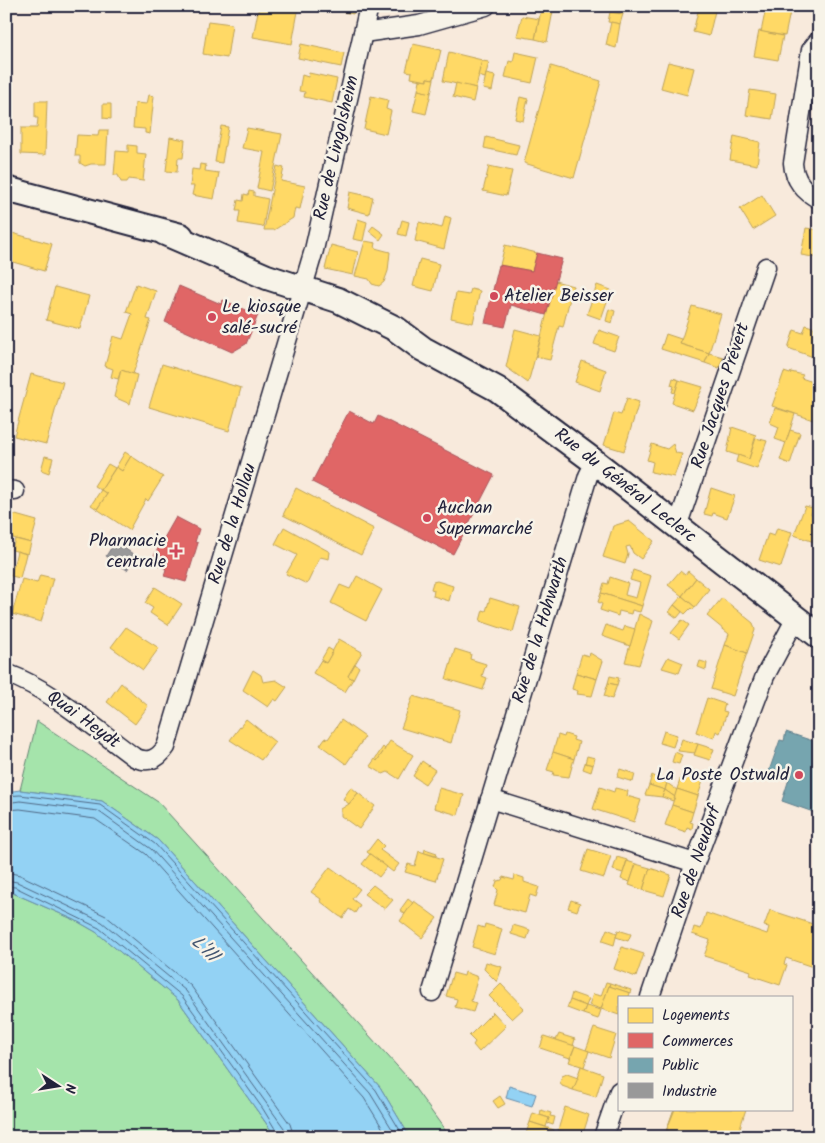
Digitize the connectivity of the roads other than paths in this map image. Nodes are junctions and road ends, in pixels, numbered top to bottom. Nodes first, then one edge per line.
1 (369, 6) edge
2 (486, 6) edge
3 (363, 33) junction
4 (819, 40) edge
5 (6, 189) edge
6 (819, 199) edge
7 (766, 267) dead end
8 (303, 290) junction
9 (595, 462) junction
10 (677, 527) junction
11 (796, 618) junction
12 (819, 636) edge
13 (6, 673) edge
14 (160, 756) joint
15 (490, 799) junction
16 (695, 863) junction
17 (432, 992) dead end
18 (650, 996) edge
19 (618, 1094) edge
20 (603, 1137) edge

1 - 3 street, Rue de Lingolsheim
2 - 3 street
3 - 8 street, Rue de Lingolsheim
4 - 6 street
5 - 8 main road, Rue du Général Leclerc
7 - 10 street, Rue Jacques Prévert
8 - 9 main road, Rue du Général Leclerc
8 - 14 street, Rue de la Hollau
9 - 10 main road, Rue du Général Leclerc
9 - 15 street, Rue de la Hohwarth
10 - 11 main road, Rue du Général Leclerc
11 - 12 main road, Rue du Général Leclerc
11 - 16 street, Rue de Neudorf
13 - 14 street, Quai Heydt
15 - 16 street
15 - 17 street, Rue de la Hohwarth
16 - 18 street, Rue de Neudorf
19 - 20 street

